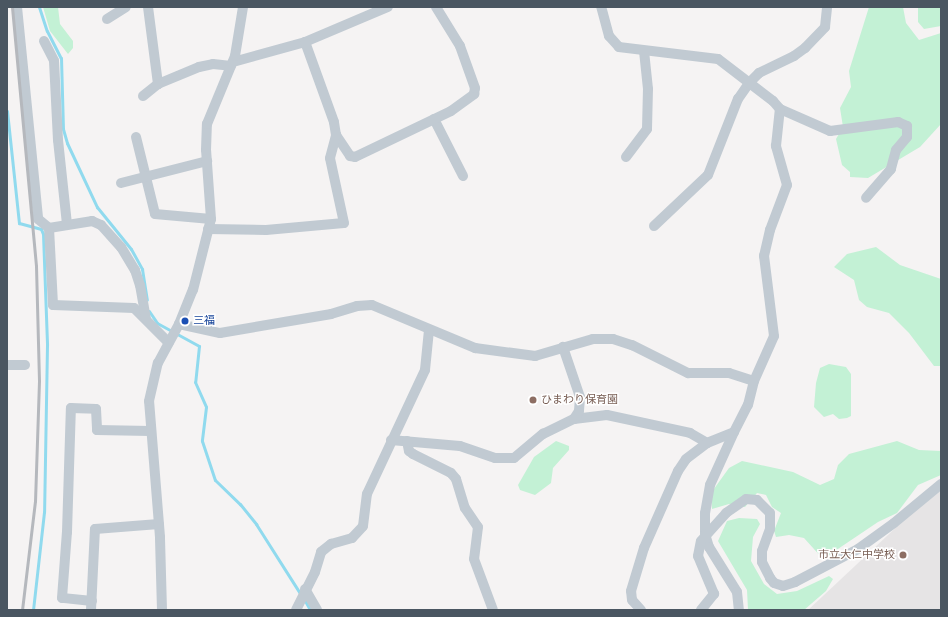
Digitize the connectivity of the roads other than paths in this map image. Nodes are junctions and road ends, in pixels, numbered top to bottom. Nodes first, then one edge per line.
1 (17, 7) edge
2 (126, 7) edge
3 (148, 7) edge
4 (243, 7) edge
5 (388, 7) edge
6 (436, 7) edge
7 (601, 7) edge
8 (827, 7) edge
9 (107, 19) dead end
10 (44, 40) dead end
11 (305, 42) junction
12 (644, 51) junction
13 (232, 64) junction
14 (749, 83) junction
15 (158, 84) junction
16 (143, 96) dead end
17 (780, 109) junction
18 (434, 119) junction
19 (336, 135) junction
20 (136, 137) dead end
21 (626, 157) dead end
22 (207, 161) junction
23 (146, 176) junction
24 (463, 176) dead end
25 (121, 184) dead end
26 (866, 198) dead end
27 (67, 224) junction
28 (210, 224) junction
29 (654, 226) dead end
30 (49, 228) junction
31 (146, 319) junction
32 (429, 330) junction
33 (174, 333) junction
34 (563, 347) junction
35 (7, 365) edge
36 (24, 365) dead end
37 (754, 381) junction
38 (574, 419) junction
39 (150, 431) junction
40 (734, 432) junction
41 (391, 440) junction
42 (407, 441) junction
43 (707, 443) junction
44 (941, 484) edge
45 (159, 524) junction
46 (705, 534) junction
47 (305, 589) junction
48 (92, 606) edge
49 (162, 610) edge
50 (296, 610) edge
51 (317, 610) edge
52 (493, 610) edge
53 (641, 610) edge
54 (701, 610) edge
55 (739, 610) edge

1 - 30 street
2 - 9 street
3 - 15 street
4 - 13 street
5 - 11 street
6 - 18 street
7 - 12 street
8 - 14 street
10 - 27 street
11 - 13 street
11 - 19 street
12 - 14 street
12 - 21 street
13 - 15 street
13 - 22 street
14 - 17 street
14 - 29 street
15 - 16 street
17 - 26 street
17 - 37 street
18 - 19 street
18 - 24 street
19 - 28 street
20 - 23 street
22 - 23 street
22 - 28 street
23 - 25 street
23 - 28 street
27 - 30 street
27 - 31 street
28 - 33 street
30 - 31 street
31 - 33 street
32 - 33 street
32 - 34 street
32 - 41 street
33 - 39 street
34 - 37 street
34 - 38 street
35 - 36 street
37 - 40 street
38 - 42 street
38 - 43 street
39 - 45 street
39 - 48 street
40 - 43 street
40 - 46 street
41 - 42 street
41 - 47 street
42 - 52 street
43 - 53 street
44 - 46 street
45 - 48 street
45 - 49 street
46 - 54 street
46 - 55 street
47 - 50 street
47 - 51 street

